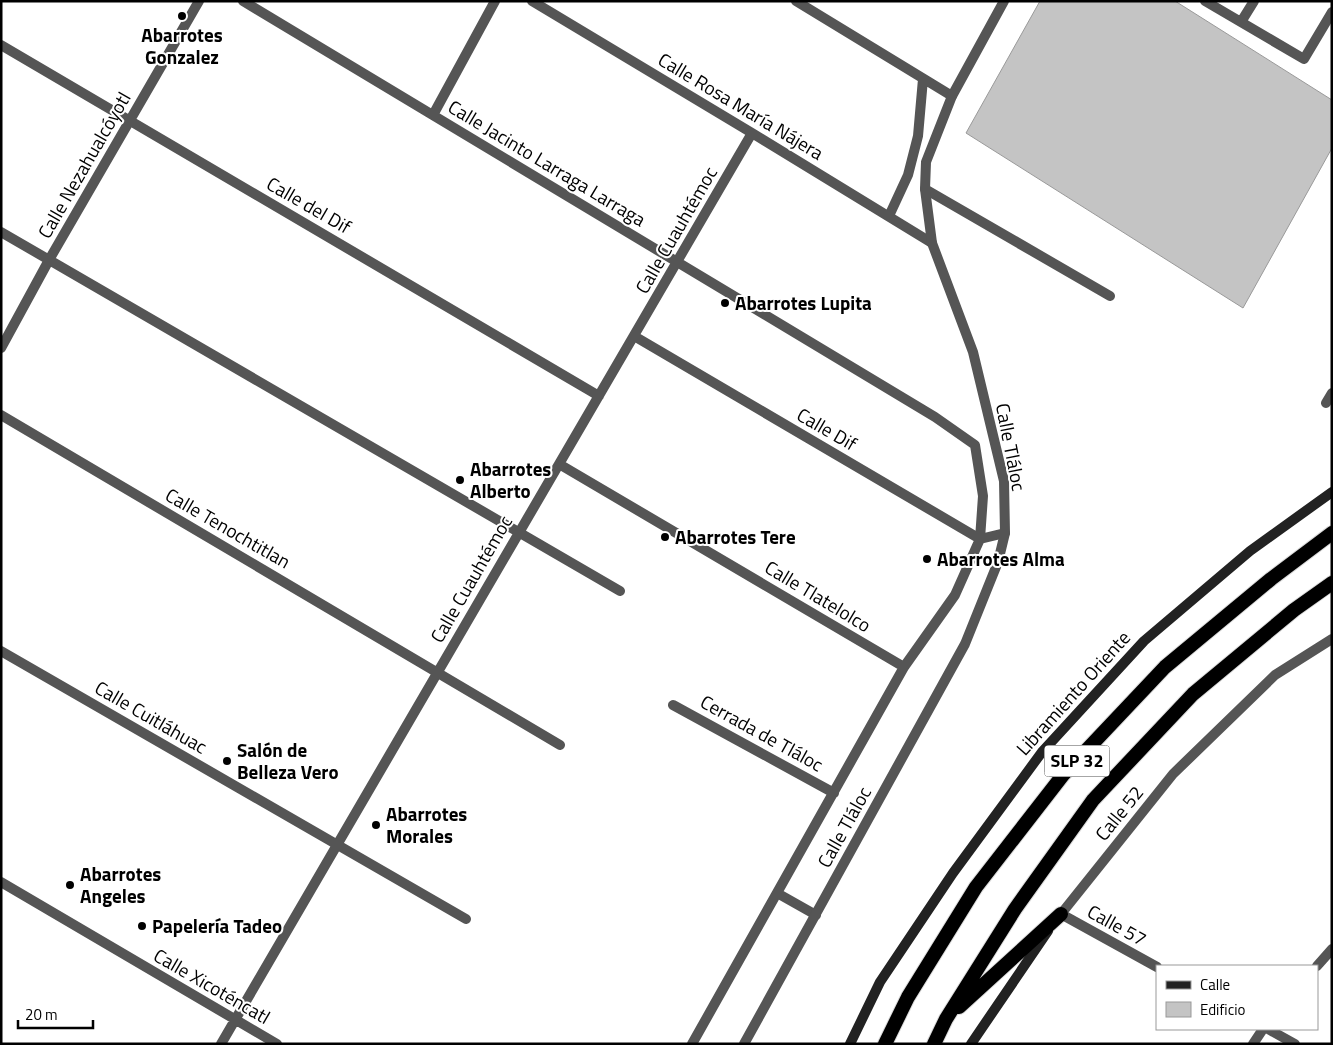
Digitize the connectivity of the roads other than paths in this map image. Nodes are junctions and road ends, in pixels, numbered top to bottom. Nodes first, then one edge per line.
1 (198, 1) edge
2 (243, 1) edge
3 (495, 1) edge
4 (532, 1) edge
5 (796, 1) edge
6 (1004, 1) edge
7 (1205, 1) edge
8 (1254, 1) edge
9 (1332, 12) edge
10 (1241, 22) junction
11 (1, 45) edge
12 (923, 79) junction
13 (952, 96) junction
14 (432, 115) junction
15 (130, 120) junction
16 (752, 132) junction
17 (925, 189) junction
18 (889, 216) junction
19 (1, 232) edge
20 (932, 243) junction
21 (49, 260) junction
22 (677, 262) junction
23 (1110, 296) dead end
24 (634, 336) junction
25 (1, 348) edge
26 (1332, 393) edge
27 (599, 396) junction
28 (1326, 403) dead end
29 (1, 415) edge
30 (935, 417) joint
31 (559, 464) junction
32 (1332, 492) edge
33 (519, 532) junction
34 (1005, 533) junction
35 (1332, 533) edge
36 (980, 539) junction
37 (1332, 583) edge
38 (620, 591) dead end
39 (1332, 639) edge
40 (1, 651) edge
41 (904, 667) junction
42 (438, 672) junction
43 (673, 705) dead end
44 (560, 745) dead end
45 (834, 793) junction
46 (337, 845) junction
47 (1, 882) edge
48 (777, 894) junction
49 (816, 914) junction
50 (1061, 914) junction
51 (466, 919) dead end
52 (1332, 949) edge
53 (1318, 965) edge
54 (1156, 966) edge
55 (908, 996) junction
56 (946, 1019) junction
57 (235, 1020) junction
58 (1262, 1030) edge
59 (1270, 1030) edge
60 (221, 1044) edge
61 (277, 1044) edge
62 (692, 1044) edge
63 (744, 1044) edge
64 (850, 1044) edge
65 (874, 1044) edge
66 (885, 1044) edge
67 (934, 1044) edge
68 (939, 1044) edge
69 (971, 1044) edge
70 (1253, 1044) edge
71 (1295, 1044) edge

1 - 15 street, Calle Nezahualcóyotl
2 - 14 street, Calle Jacinto Larraga Larraga
3 - 14 street
4 - 16 street, Calle Rosa María Nájera
5 - 12 street
6 - 13 street, Calle Tláloc
7 - 10 street
8 - 10 street
9 - 10 street
11 - 15 street, Calle del Dif
12 - 13 street
12 - 18 street
13 - 17 street, Calle Tláloc
14 - 22 street, Calle Jacinto Larraga Larraga
15 - 21 street, Calle Nezahualcóyotl
15 - 27 street, Calle del Dif
16 - 18 street, Calle Rosa María Nájera
16 - 22 street, Calle Cuauhtémoc
17 - 20 street, Calle Tláloc
17 - 23 street
18 - 20 street, Calle Rosa María Nájera
19 - 21 street
20 - 34 street, Calle Tláloc
21 - 25 street, Calle Nezahualcóyotl
21 - 33 street
22 - 24 street, Calle Cuauhtémoc
22 - 30 street, Calle Jacinto Larraga Larraga
24 - 27 street, Calle Cuauhtémoc
24 - 36 street, Calle Dif
26 - 28 street
27 - 31 street, Calle Cuauhtémoc
29 - 42 street, Calle Tenochtitlan
30 - 36 street, Calle Tláloc
31 - 33 street, Calle Cuauhtémoc
31 - 41 street, Calle Tlatelolco
32 - 64 main road, Libramiento Oriente
33 - 38 street
33 - 42 street, Calle Cuauhtémoc
34 - 36 street
34 - 49 street, Calle Tláloc
35 - 55 highway, SLP 32
36 - 41 street, Calle Tláloc
37 - 56 highway, SLP 32
39 - 50 street, Calle 52
40 - 46 street, Calle Cuitláhuac
41 - 45 street, Calle Tláloc
42 - 44 street, Calle Tenochtitlan
42 - 46 street, Calle Cuauhtémoc
43 - 45 street, Cerrada de Tláloc
45 - 48 street, Calle Tláloc
46 - 51 street, Calle Cuitláhuac
46 - 57 street, Calle Cuauhtémoc
47 - 57 street, Calle Xicoténcatl
48 - 49 street
48 - 62 street, Calle Tláloc
49 - 63 street, Calle Tláloc
50 - 54 street, Calle 57
50 - 56 highway
50 - 69 main road, Calle 52
52 - 53 street
55 - 65 highway
55 - 66 highway, SLP 32
56 - 67 highway, SLP 32
56 - 68 highway
57 - 60 street, Calle Cuauhtémoc
57 - 61 street, Calle Xicoténcatl
58 - 70 street
59 - 71 street

